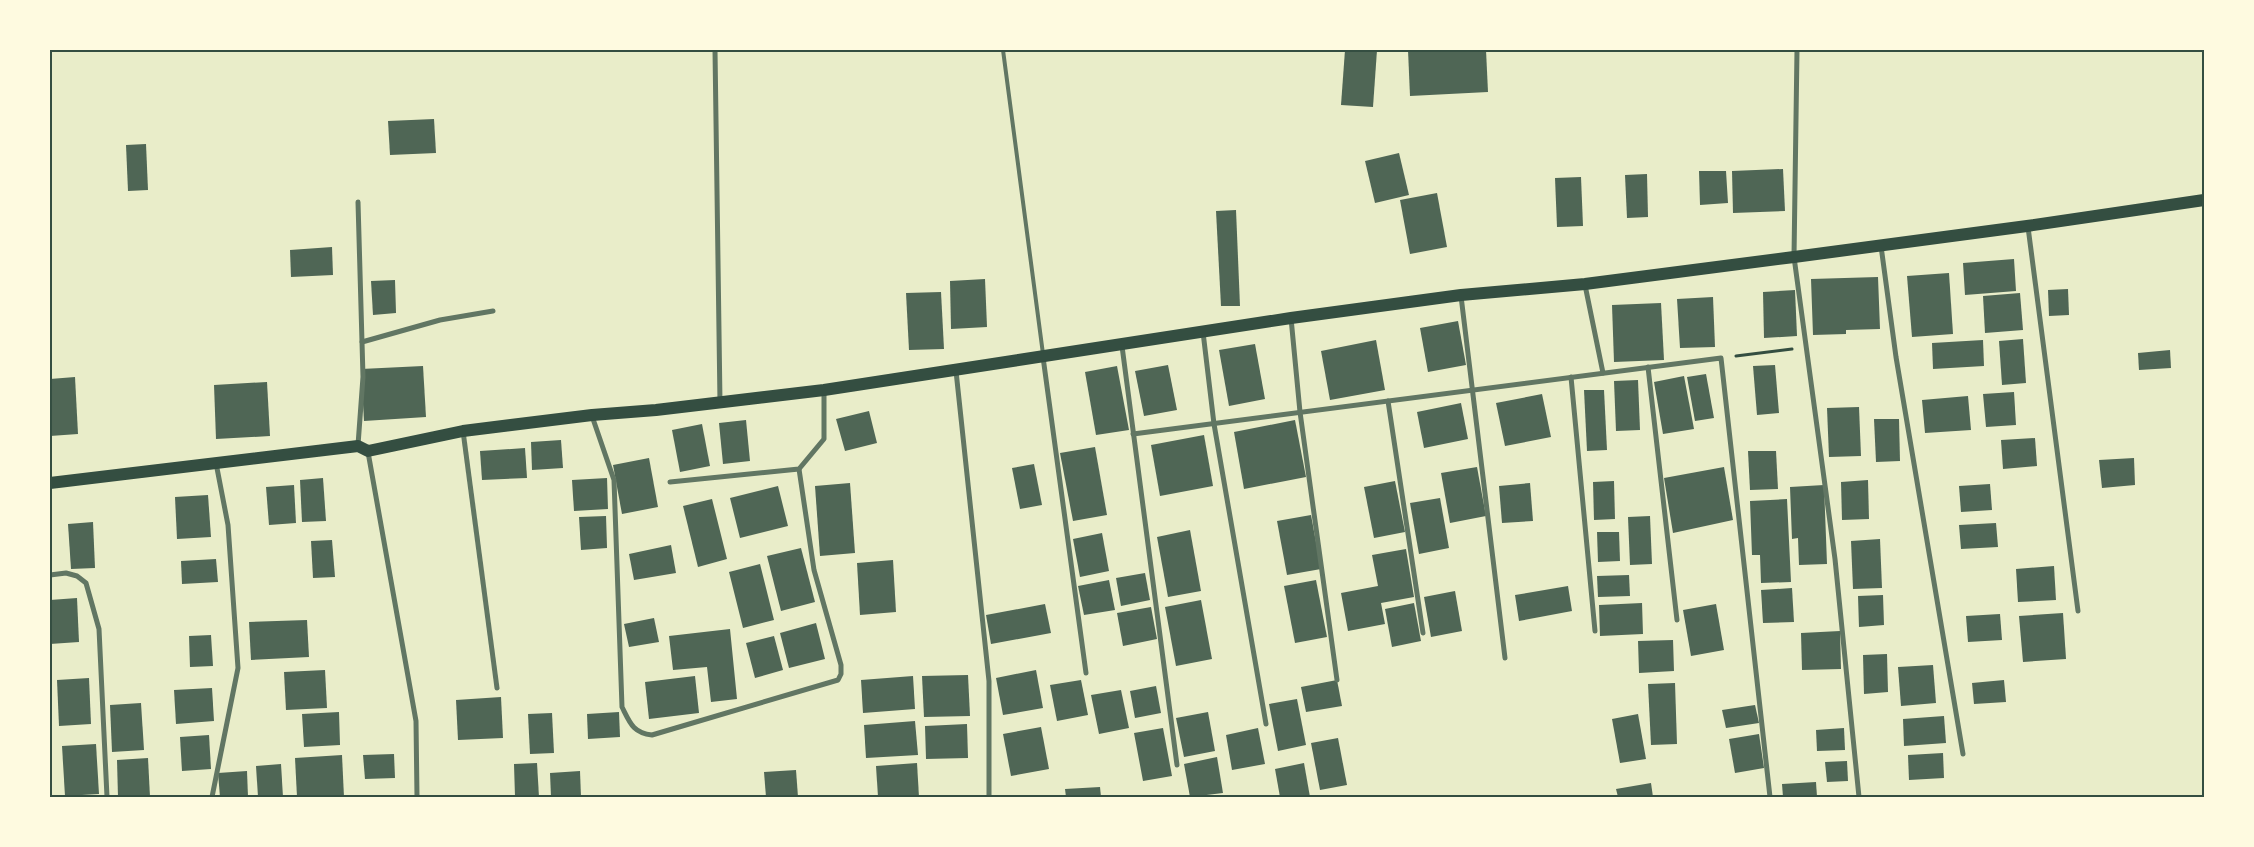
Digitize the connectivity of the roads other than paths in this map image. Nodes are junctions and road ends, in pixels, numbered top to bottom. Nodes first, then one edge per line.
1 (715, 50) edge
2 (1003, 50) edge
3 (1797, 50) edge
4 (2204, 200) edge
5 (358, 202) dead end
6 (2027, 226) junction
7 (1881, 244) junction
8 (1794, 257) junction
9 (1585, 284) junction
10 (1461, 295) junction
11 (493, 311) dead end
12 (1291, 318) junction
13 (1202, 332) junction
14 (362, 342) junction
15 (1122, 346) junction
16 (1043, 356) junction
17 (1648, 367) junction
18 (956, 371) junction
19 (1602, 373) junction
20 (1571, 377) junction
21 (824, 390) junction
22 (1472, 390) junction
23 (1388, 401) junction
24 (720, 403) junction
25 (1300, 412) junction
26 (592, 415) junction
27 (1214, 424) junction
28 (463, 431) junction
29 (1133, 434) junction
30 (363, 448) junction
31 (216, 462) junction
32 (799, 469) junction
33 (670, 482) dead end
34 (50, 483) edge
35 (50, 575) edge
36 (2078, 611) dead end
37 (1677, 620) dead end
38 (1595, 631) dead end
39 (1423, 634) dead end
40 (1505, 658) dead end
41 (1086, 673) dead end
42 (1337, 680) dead end
43 (498, 688) dead end
44 (1266, 724) dead end
45 (1963, 754) dead end
46 (1177, 765) dead end
47 (107, 797) edge
48 (212, 797) edge
49 (417, 797) edge
50 (989, 797) edge
51 (1770, 797) edge
52 (1859, 797) edge

1 - 24 street
2 - 16 lane
3 - 8 street
4 - 6 main road
5 - 14 street
6 - 7 main road
6 - 36 street
7 - 8 main road
7 - 45 street
8 - 9 main road
8 - 52 street
9 - 10 main road
9 - 19 street
10 - 12 main road
10 - 22 street
11 - 14 street
12 - 13 main road
12 - 25 street
13 - 15 main road
13 - 27 street
14 - 30 street
15 - 16 main road
15 - 29 street
16 - 18 main road
16 - 41 street
17 - 19 street
17 - 37 street
17 - 51 street
18 - 21 main road
18 - 50 street
19 - 20 street
20 - 22 street
20 - 38 street
21 - 24 main road
21 - 32 street
22 - 23 street
22 - 40 street
23 - 25 street
23 - 39 street
24 - 26 main road
25 - 27 street
25 - 42 street
26 - 28 main road
26 - 32 street
27 - 29 street
27 - 44 street
28 - 30 main road
28 - 43 street
29 - 46 street
30 - 31 main road
30 - 49 street
31 - 34 main road
31 - 48 street
32 - 33 street
35 - 47 street

